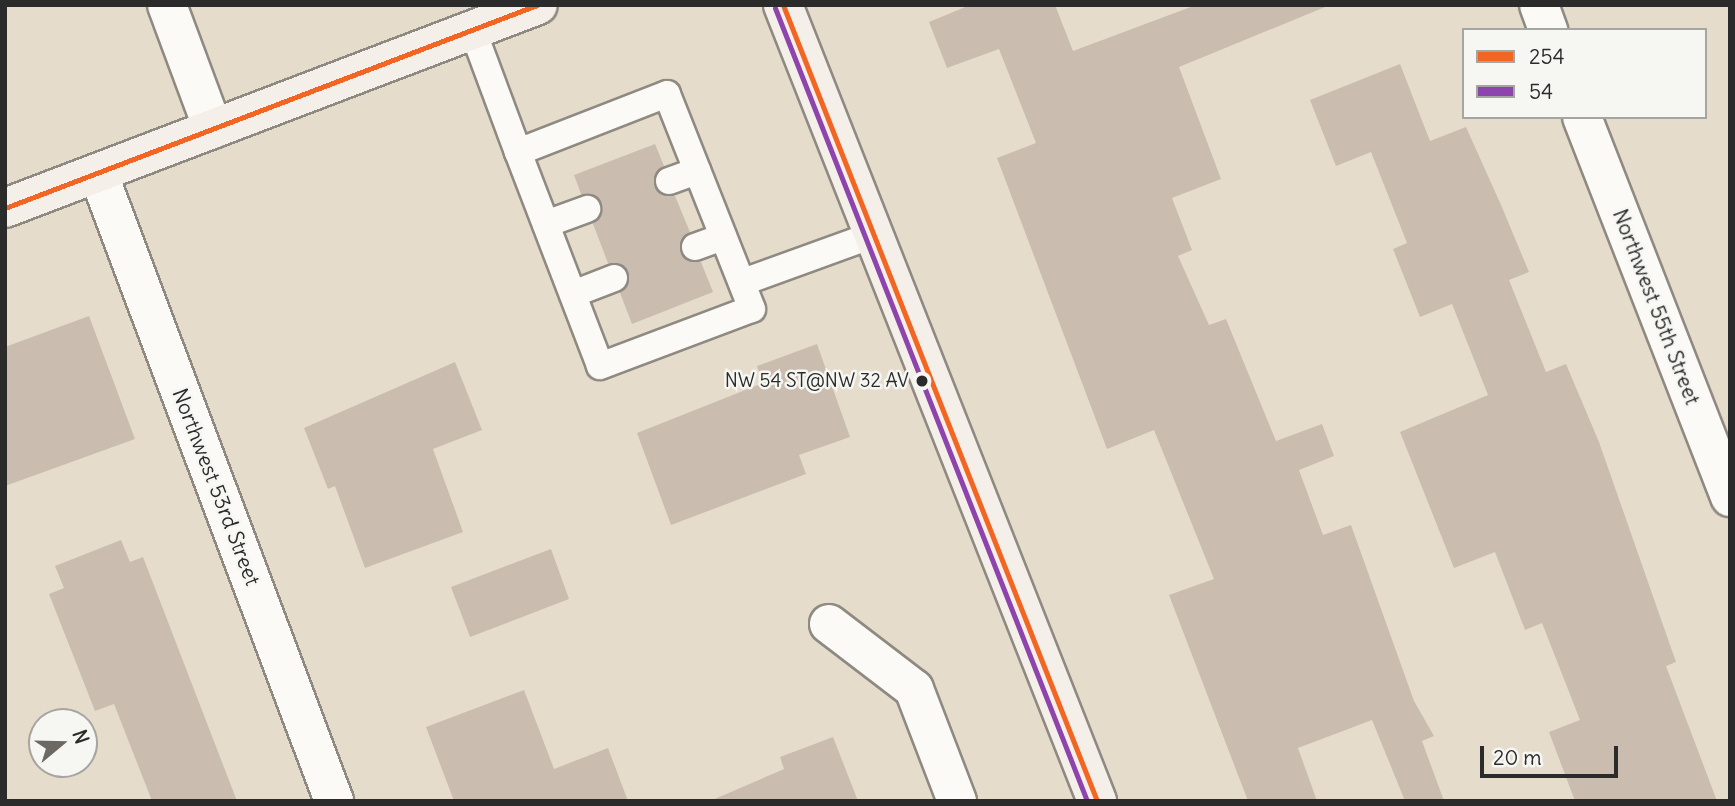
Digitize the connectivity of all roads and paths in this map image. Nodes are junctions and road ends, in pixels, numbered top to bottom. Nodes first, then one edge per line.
1 (167, 5) edge
2 (538, 5) edge
3 (783, 5) edge
4 (1539, 5) edge
5 (1547, 28) edge
6 (473, 30) junction
7 (1583, 119) edge
8 (213, 129) junction
9 (518, 152) junction
10 (698, 171) junction
11 (98, 173) junction
12 (669, 181) dead end
13 (5, 208) edge
14 (587, 209) dead end
15 (546, 224) junction
16 (873, 235) junction
17 (723, 237) junction
18 (695, 247) dead end
19 (614, 278) dead end
20 (743, 282) junction
21 (573, 294) junction
22 (1730, 497) edge
23 (829, 624) dead end
24 (334, 801) edge
25 (957, 801) edge
26 (1097, 801) edge

1 - 8 street
2 - 6 main road
3 - 16 main road
4 - 5 street
6 - 8 main road
6 - 9 lane
7 - 22 street, Northwest 55th Street
8 - 11 main road
9 - 10 lane
9 - 15 lane
10 - 12 lane
10 - 17 lane
11 - 13 main road
11 - 24 street, Northwest 53rd Street
14 - 15 lane
15 - 21 lane
16 - 20 lane
16 - 26 main road
17 - 18 lane
17 - 20 lane
19 - 21 lane
20 - 21 lane
23 - 25 street

